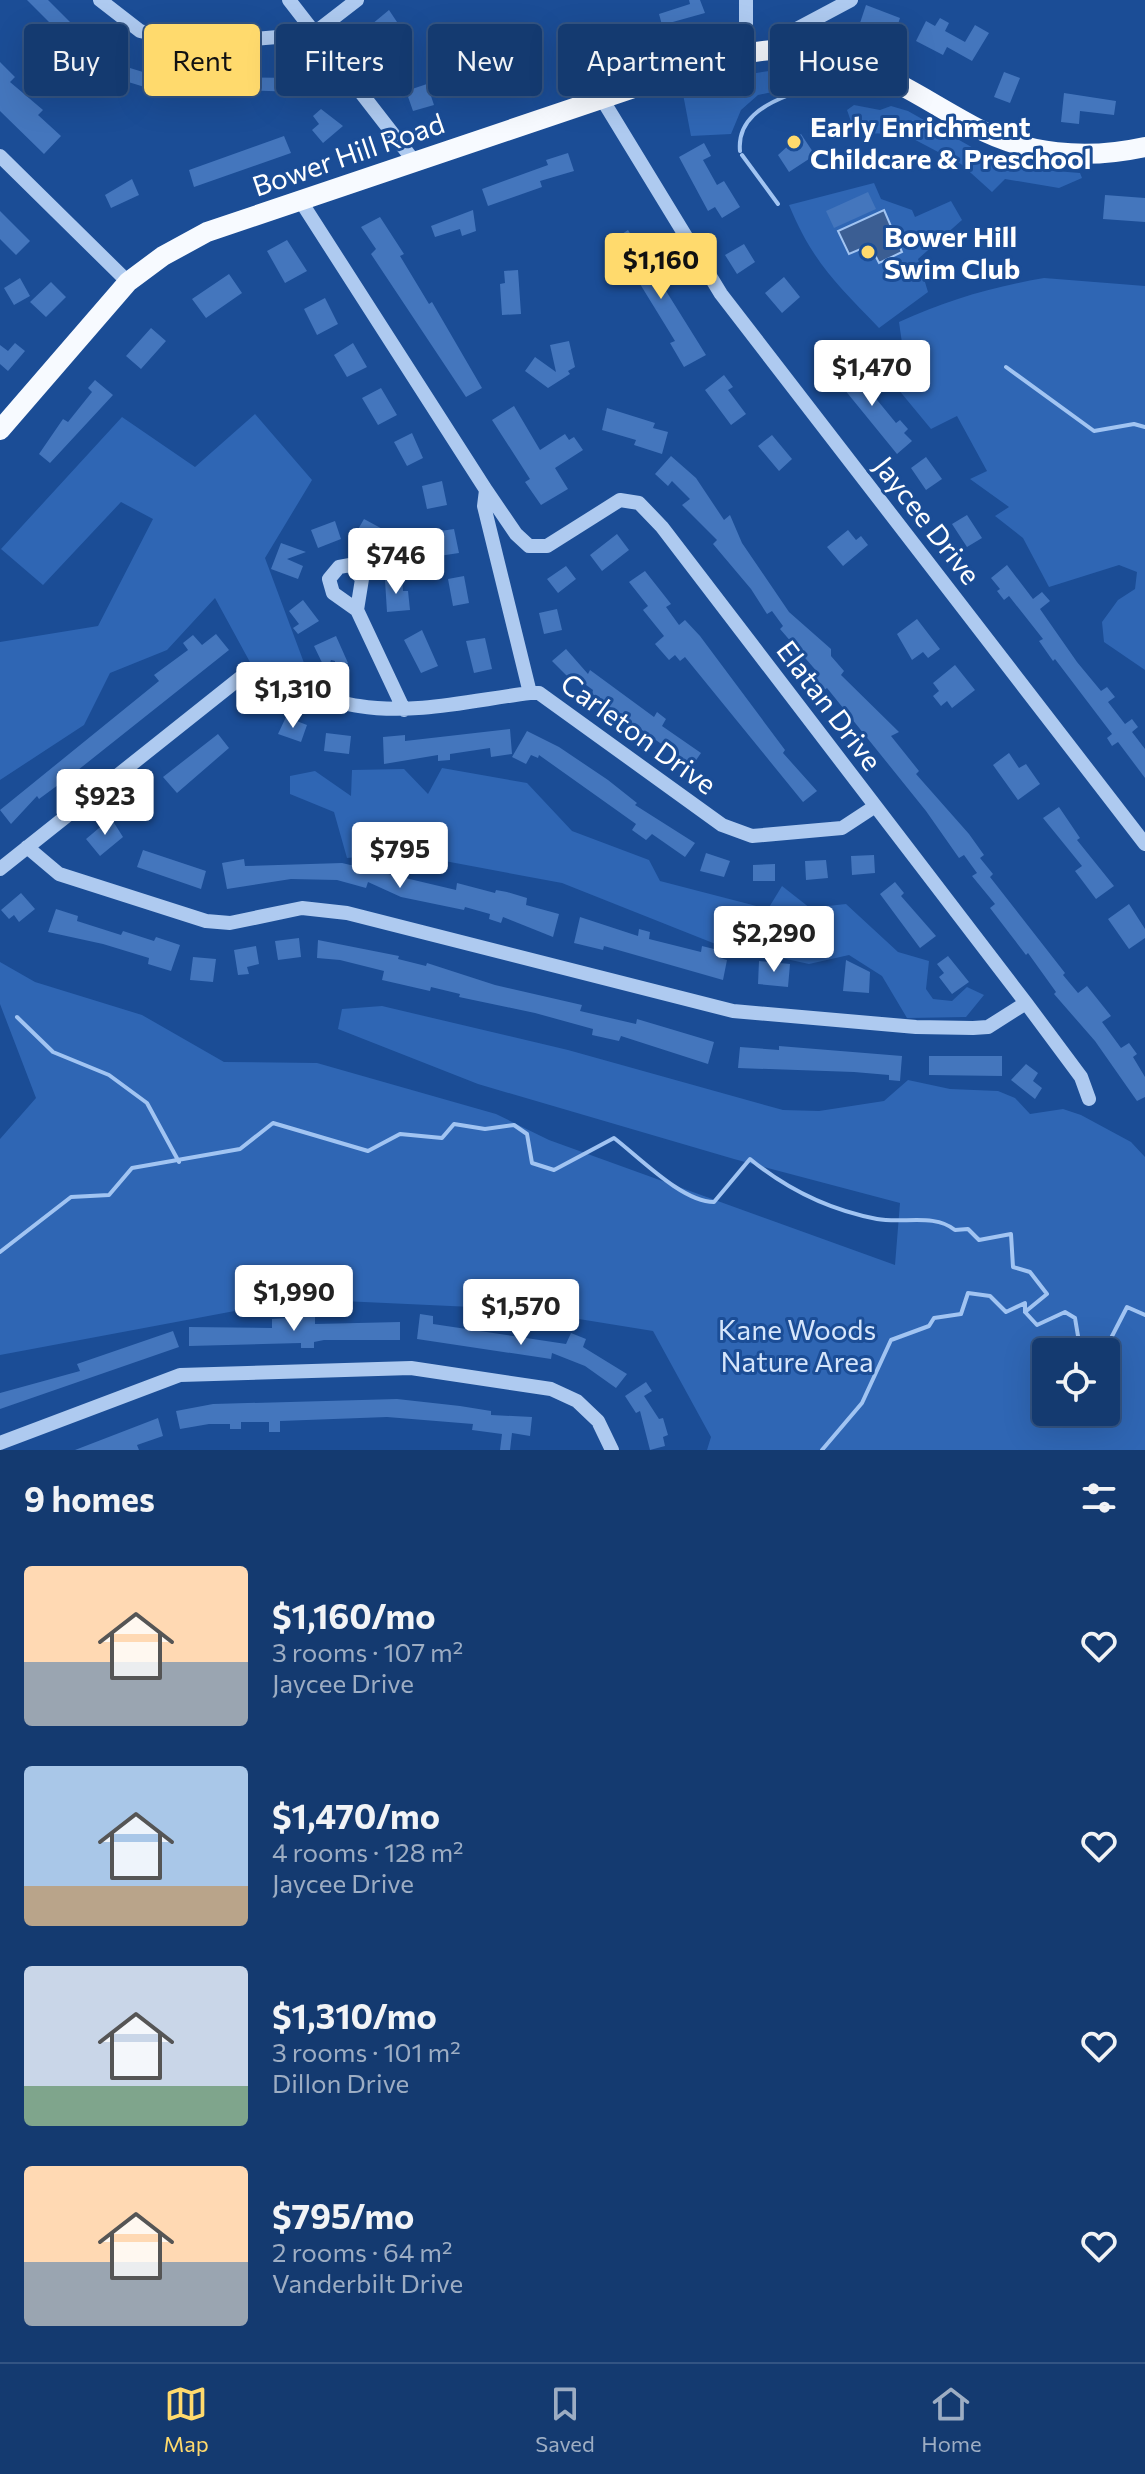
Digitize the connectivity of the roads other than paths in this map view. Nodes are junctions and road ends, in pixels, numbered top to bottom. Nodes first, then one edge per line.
1 (100, 0) edge
2 (289, 0) edge
3 (357, 0) edge
4 (746, 0) edge
5 (851, 0) edge
6 (306, 24) edge
7 (326, 24) edge
8 (746, 24) edge
9 (806, 24) edge
10 (276, 37) edge
11 (907, 89) edge
12 (362, 96) edge
13 (611, 96) edge
14 (602, 99) junction
15 (1145, 147) edge
16 (0, 156) edge
17 (414, 161) junction
18 (300, 200) junction
19 (128, 282) junction
20 (0, 430) edge
21 (486, 490) junction
22 (357, 610) dead end
23 (530, 693) junction
24 (404, 710) junction
25 (874, 807) junction
26 (1145, 844) edge
27 (27, 847) junction
28 (0, 869) edge
29 (1026, 1003) junction
30 (1089, 1099) dead end
31 (0, 1443) edge
32 (612, 1450) edge

1 - 10 street
2 - 6 street
3 - 7 street
4 - 8 street
5 - 9 street
11 - 15 main road, Bower Hill Road
12 - 17 street
13 - 14 main road, Bower Hill Road
14 - 17 main road, Bower Hill Road
14 - 26 street, Jaycee Drive
16 - 19 street
17 - 18 main road, Bower Hill Road
18 - 19 main road, Bower Hill Road
18 - 21 street, Carleton Drive
19 - 20 main road, Bower Hill Road
21 - 23 street, Carleton Drive
21 - 25 street, Elatan Drive
22 - 24 street
23 - 24 street
23 - 25 street, Carleton Drive
24 - 27 street
25 - 29 street, Elatan Drive
27 - 28 street
27 - 29 street
29 - 30 street, Elatan Drive
31 - 32 street

